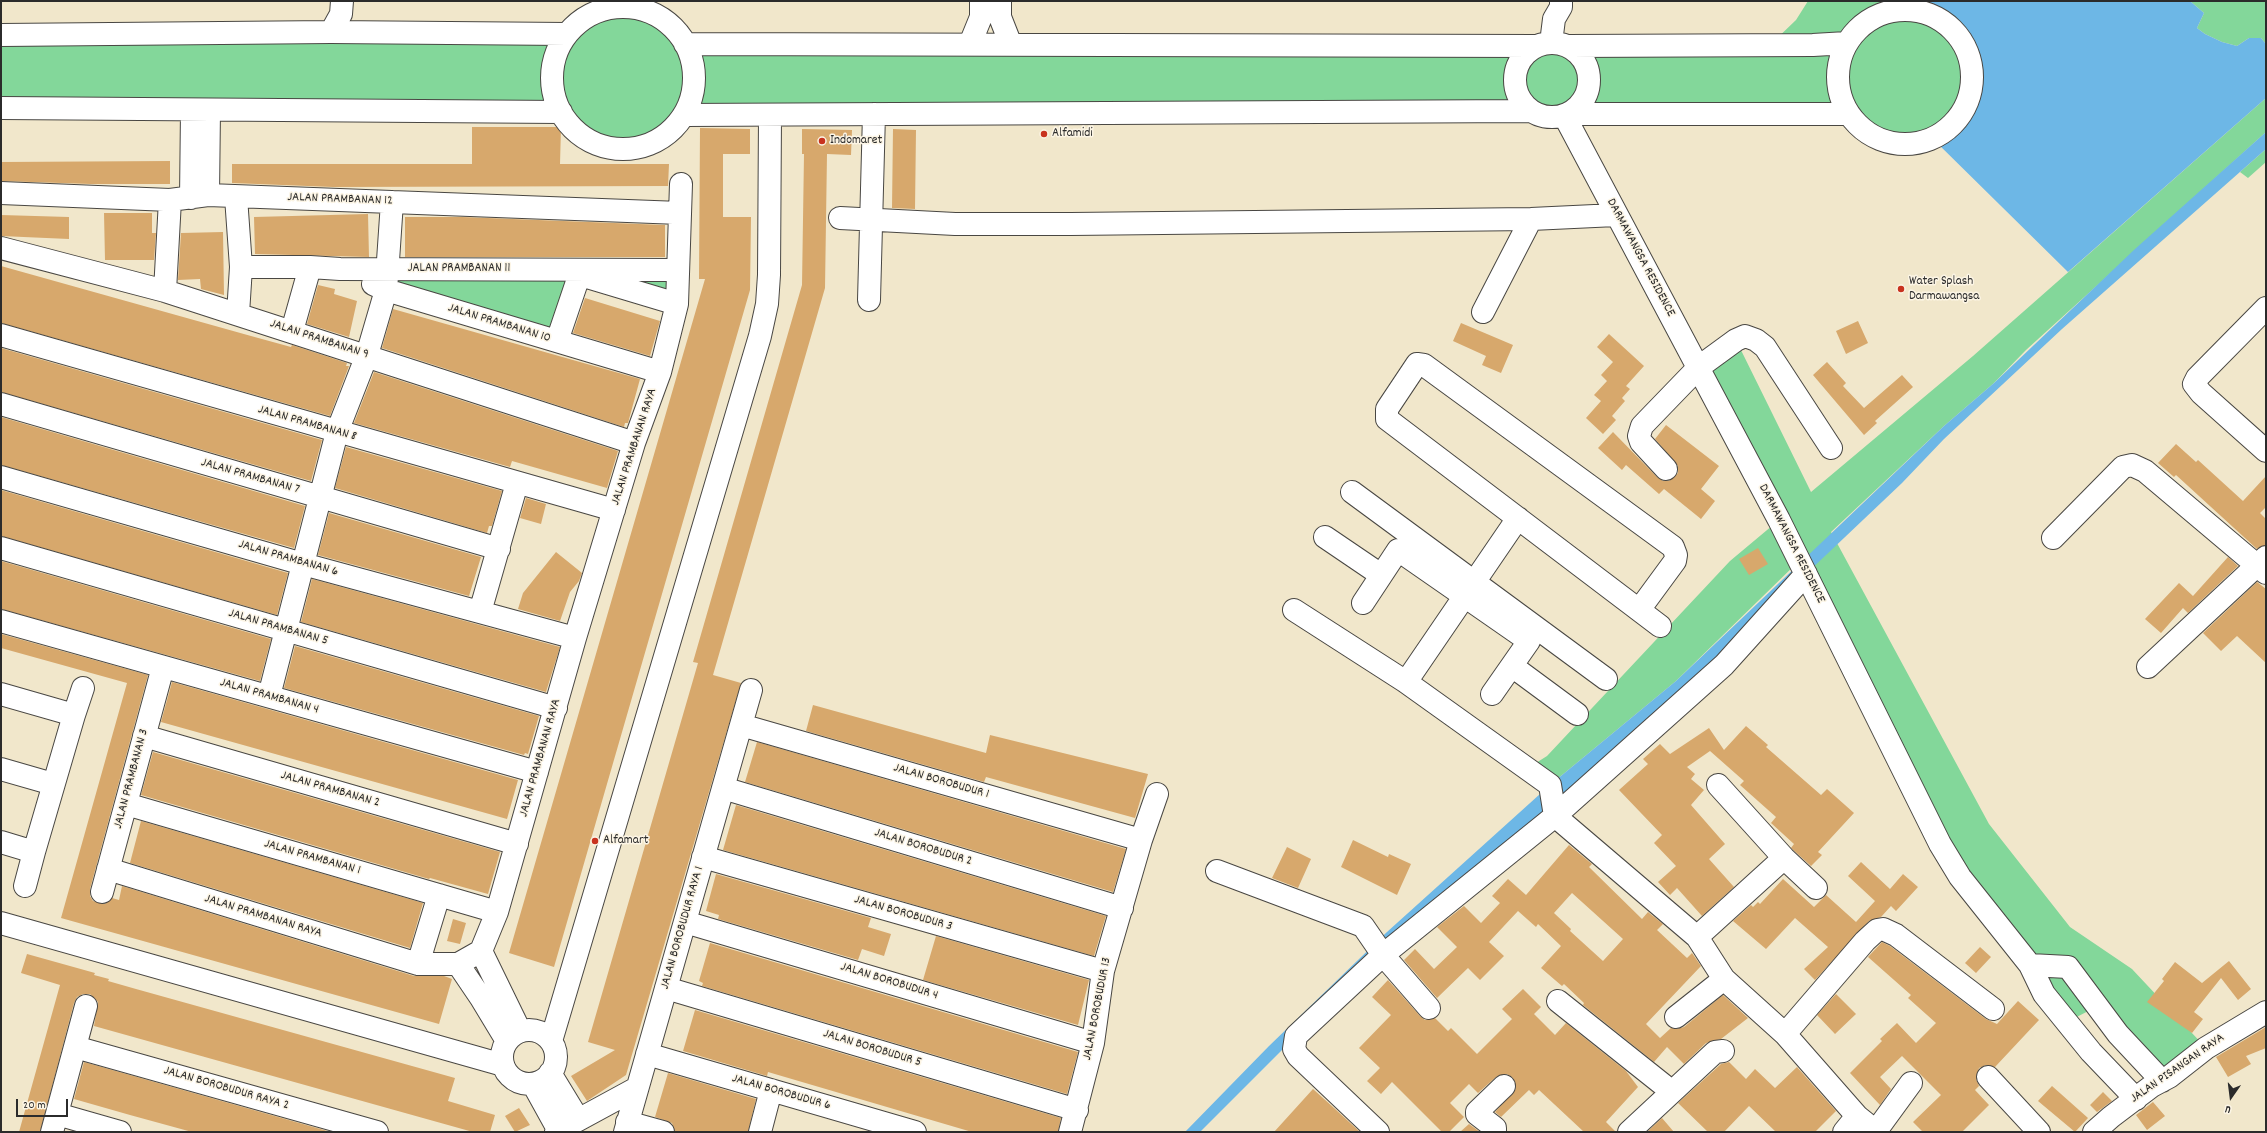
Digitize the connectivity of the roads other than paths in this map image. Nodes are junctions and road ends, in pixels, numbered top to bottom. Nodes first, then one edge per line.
1 (1554, 7) edge
2 (991, 9) edge
3 (344, 16) edge
4 (567, 34) junction
5 (1, 35) edge
6 (1847, 43) junction
7 (685, 44) junction
8 (970, 44) junction
9 (1011, 44) junction
10 (1552, 45) junction
11 (1, 108) edge
12 (201, 110) junction
13 (1530, 111) junction
14 (561, 112) junction
15 (874, 114) junction
16 (1849, 114) junction
17 (684, 115) junction
18 (1566, 115) junction
19 (770, 116) junction
20 (681, 184) dead end
21 (1, 193) edge
22 (236, 197) junction
23 (190, 198) junction
24 (392, 202) junction
25 (680, 213) junction
26 (1616, 215) junction
27 (840, 218) dead end
28 (1531, 218) junction
29 (871, 220) junction
30 (1, 248) edge
31 (241, 267) junction
32 (310, 267) junction
33 (340, 269) junction
34 (389, 269) junction
35 (677, 270) junction
36 (580, 273) junction
37 (386, 290) junction
38 (165, 291) junction
39 (869, 300) dead end
40 (677, 304) junction
41 (2266, 308) edge
42 (1483, 312) dead end
43 (238, 314) junction
44 (292, 331) junction
45 (1, 335) edge
46 (557, 341) junction
47 (367, 355) junction
48 (1699, 367) junction
49 (660, 372) junction
50 (1, 404) edge
51 (337, 432) junction
52 (634, 443) junction
53 (1831, 448) dead end
54 (2266, 451) edge
55 (1666, 469) dead end
56 (1, 477) edge
57 (517, 483) junction
58 (1352, 492) dead end
59 (320, 498) junction
60 (614, 510) junction
61 (1518, 518) junction
62 (1325, 538) dead end
63 (2053, 538) dead end
64 (1, 548) edge
65 (499, 549) junction
66 (303, 564) junction
67 (2263, 565) edge
68 (1806, 574) junction
69 (1382, 575) junction
70 (1469, 589) junction
71 (1363, 603) dead end
72 (1294, 610) dead end
73 (1639, 610) junction
74 (480, 612) junction
75 (1, 621) edge
76 (1660, 626) dead end
77 (286, 630) junction
78 (575, 638) junction
79 (1512, 666) junction
80 (163, 667) junction
81 (2148, 667) dead end
82 (1606, 679) dead end
83 (1406, 682) junction
84 (83, 688) dead end
85 (751, 690) dead end
86 (1, 694) edge
87 (1492, 694) dead end
88 (269, 696) junction
89 (556, 708) junction
90 (1577, 714) dead end
91 (74, 715) junction
92 (741, 725) junction
93 (144, 736) junction
94 (1, 769) edge
95 (537, 772) junction
96 (53, 784) junction
97 (1718, 785) dead end
98 (723, 788) junction
99 (1158, 794) dead end
100 (126, 804) junction
101 (1555, 816) junction
102 (1141, 840) junction
103 (1, 842) edge
104 (517, 844) junction
105 (34, 852) junction
106 (703, 857) junction
107 (1784, 858) junction
108 (108, 869) junction
109 (1217, 870) dead end
110 (25, 886) dead end
111 (1816, 888) dead end
112 (102, 892) dead end
113 (439, 896) junction
114 (1122, 908) junction
115 (497, 912) junction
116 (685, 922) junction
117 (1, 923) edge
118 (1698, 937) junction
119 (481, 951) junction
120 (1383, 955) junction
121 (418, 964) junction
122 (458, 964) junction
123 (2030, 965) junction
124 (1103, 971) junction
125 (1724, 979) junction
126 (666, 988) junction
127 (490, 993) junction
128 (1558, 1001) dead end
129 (86, 1006) dead end
130 (2098, 1006) junction
131 (1429, 1008) dead end
132 (1993, 1009) dead end
133 (2266, 1012) edge
134 (1676, 1017) dead end
135 (2067, 1022) junction
136 (1785, 1034) junction
137 (513, 1036) junction
138 (551, 1041) junction
139 (1093, 1043) junction
140 (75, 1047) junction
141 (1723, 1051) dead end
142 (647, 1054) junction
143 (503, 1065) junction
144 (2169, 1076) junction
145 (1988, 1077) dead end
146 (542, 1079) junction
147 (1911, 1083) dead end
148 (1504, 1086) dead end
149 (637, 1088) junction
150 (771, 1090) junction
151 (1671, 1091) junction
152 (2136, 1099) junction
153 (1077, 1110) junction
154 (578, 1119) junction
155 (54, 1123) edge
156 (1850, 1124) edge
157 (626, 1127) edge
158 (558, 1131) edge
159 (1876, 1131) edge
160 (120, 1132) edge
161 (377, 1132) edge
162 (663, 1132) edge
163 (760, 1132) edge
164 (915, 1132) edge
165 (1070, 1132) edge
166 (1378, 1132) edge
167 (1495, 1132) edge
168 (1629, 1132) edge
169 (2039, 1132) edge
170 (2094, 1132) edge

1 - 10 street
2 - 8 street
2 - 9 street
3 - 4 street
3 - 5 street
4 - 7 street
4 - 14 street
6 - 10 street
6 - 16 street
6 - 16 street
7 - 8 street
7 - 17 street
8 - 9 street
9 - 10 street
10 - 13 street
10 - 18 street
11 - 12 street
12 - 14 street
12 - 23 street
13 - 15 street
13 - 18 street
14 - 17 street
15 - 19 street
15 - 29 street
16 - 18 street
17 - 19 street
18 - 26 street, DARMAWANGSA RESIDENCE
19 - 138 street
20 - 25 street, JALAN PRAMBANAN RAYA
21 - 23 street, JALAN PRAMBANAN 12
22 - 23 street, JALAN PRAMBANAN 12
22 - 24 street, JALAN PRAMBANAN 12
22 - 31 street
23 - 38 street
24 - 25 street, JALAN PRAMBANAN 12
24 - 34 street
25 - 35 street, JALAN PRAMBANAN RAYA
26 - 28 street
26 - 48 street, DARMAWANGSA RESIDENCE
27 - 29 street
28 - 29 street
28 - 42 street
29 - 39 street
30 - 38 street, JALAN PRAMBANAN 9
31 - 32 street, JALAN PRAMBANAN 11
31 - 43 street
32 - 33 street, JALAN PRAMBANAN 11
32 - 44 street
33 - 34 street, JALAN PRAMBANAN 11
33 - 37 street, JALAN PRAMBANAN 10
34 - 36 street, JALAN PRAMBANAN 11
34 - 37 street
35 - 36 street, JALAN PRAMBANAN 11
35 - 40 street, JALAN PRAMBANAN RAYA
36 - 40 street
36 - 46 street
37 - 46 street, JALAN PRAMBANAN 10
37 - 47 street
38 - 43 street, JALAN PRAMBANAN 9
40 - 49 street, JALAN PRAMBANAN RAYA
41 - 54 street
43 - 44 street, JALAN PRAMBANAN 9
44 - 47 street, JALAN PRAMBANAN 9
45 - 51 street, JALAN PRAMBANAN 8
46 - 49 street, JALAN PRAMBANAN 10
47 - 51 street
47 - 52 street, JALAN PRAMBANAN 9
48 - 53 street
48 - 55 street
48 - 68 street, DARMAWANGSA RESIDENCE
49 - 52 street, JALAN PRAMBANAN RAYA
50 - 59 street, JALAN PRAMBANAN 7
51 - 57 street, JALAN PRAMBANAN 8
51 - 59 street
52 - 60 street, JALAN PRAMBANAN RAYA
56 - 66 street, JALAN PRAMBANAN 6
57 - 60 street, JALAN PRAMBANAN 8
57 - 65 street
58 - 70 street
59 - 65 street, JALAN PRAMBANAN 7
59 - 66 street
60 - 78 street, JALAN PRAMBANAN RAYA
61 - 70 street
61 - 73 street
61 - 73 street
62 - 69 street
63 - 67 street
64 - 77 street, JALAN PRAMBANAN 5
65 - 74 street
66 - 74 street, JALAN PRAMBANAN 6
66 - 77 street
67 - 81 street
68 - 101 street
68 - 123 street, DARMAWANGSA RESIDENCE
69 - 70 street
69 - 71 street
70 - 79 street
70 - 82 street
70 - 83 street
72 - 83 street
73 - 76 street
74 - 78 street, JALAN PRAMBANAN 6
75 - 80 street, JALAN PRAMBANAN 4
77 - 88 street
77 - 89 street, JALAN PRAMBANAN 5
78 - 89 street, JALAN PRAMBANAN RAYA
79 - 87 street
79 - 90 street
80 - 88 street, JALAN PRAMBANAN 4
80 - 93 street, JALAN PRAMBANAN 3
83 - 101 street
84 - 91 street
85 - 92 street, JALAN BOROBUDUR RAYA 1
86 - 91 street
88 - 95 street, JALAN PRAMBANAN 4
89 - 95 street, JALAN PRAMBANAN RAYA
91 - 96 street
92 - 98 street, JALAN BOROBUDUR RAYA 1
92 - 102 street, JALAN BOROBUDUR 1
93 - 100 street, JALAN PRAMBANAN 3
93 - 104 street, JALAN PRAMBANAN 2
94 - 96 street
95 - 104 street, JALAN PRAMBANAN RAYA
96 - 105 street
97 - 107 street
98 - 106 street, JALAN BOROBUDUR RAYA 1
98 - 114 street, JALAN BOROBUDUR 2
99 - 102 street, JALAN BOROBUDUR 13
100 - 108 street, JALAN PRAMBANAN 3
100 - 113 street, JALAN PRAMBANAN 1
101 - 118 street
101 - 120 street
102 - 114 street, JALAN BOROBUDUR 13
103 - 105 street
104 - 115 street, JALAN PRAMBANAN RAYA
105 - 110 street
106 - 116 street, JALAN BOROBUDUR RAYA 1
106 - 124 street, JALAN BOROBUDUR 3
107 - 111 street
107 - 118 street
108 - 112 street, JALAN PRAMBANAN 3
108 - 121 street, JALAN PRAMBANAN RAYA
109 - 120 street
113 - 115 street, JALAN PRAMBANAN 1
113 - 121 street
114 - 124 street, JALAN BOROBUDUR 13
115 - 119 street, JALAN PRAMBANAN RAYA
116 - 126 street, JALAN BOROBUDUR RAYA 1
116 - 139 street, JALAN BOROBUDUR 4
117 - 143 street
118 - 125 street
119 - 122 street, JALAN PRAMBANAN RAYA
119 - 127 street
120 - 131 street
120 - 166 street
121 - 122 street, JALAN PRAMBANAN RAYA
122 - 127 street
123 - 130 street
123 - 135 street, DARMAWANGSA RESIDENCE
124 - 139 street, JALAN BOROBUDUR 13
125 - 134 street
125 - 136 street
126 - 142 street, JALAN BOROBUDUR RAYA 1
126 - 153 street, JALAN BOROBUDUR 5
127 - 137 street
128 - 151 street
129 - 140 street
130 - 135 street
130 - 144 street
132 - 136 street
133 - 144 street, JALAN PISANGAN RAYA
135 - 152 street, DARMAWANGSA RESIDENCE
136 - 156 street
137 - 138 street
137 - 143 street
138 - 146 street
139 - 153 street, JALAN BOROBUDUR 13
140 - 155 street
140 - 161 street, JALAN BOROBUDUR RAYA 2
141 - 151 street
142 - 149 street, JALAN BOROBUDUR RAYA 1
142 - 150 street, JALAN BOROBUDUR 6
143 - 146 street
144 - 152 street, JALAN PISANGAN RAYA
145 - 169 street
146 - 154 street
146 - 158 street
147 - 159 street
148 - 167 street
149 - 154 street
149 - 157 street, JALAN BOROBUDUR RAYA 1
150 - 163 street
150 - 164 street, JALAN BOROBUDUR 6
151 - 168 street
152 - 170 street, JALAN PISANGAN RAYA
153 - 165 street, JALAN BOROBUDUR 13
154 - 158 street
155 - 160 street
156 - 159 street
157 - 162 street

